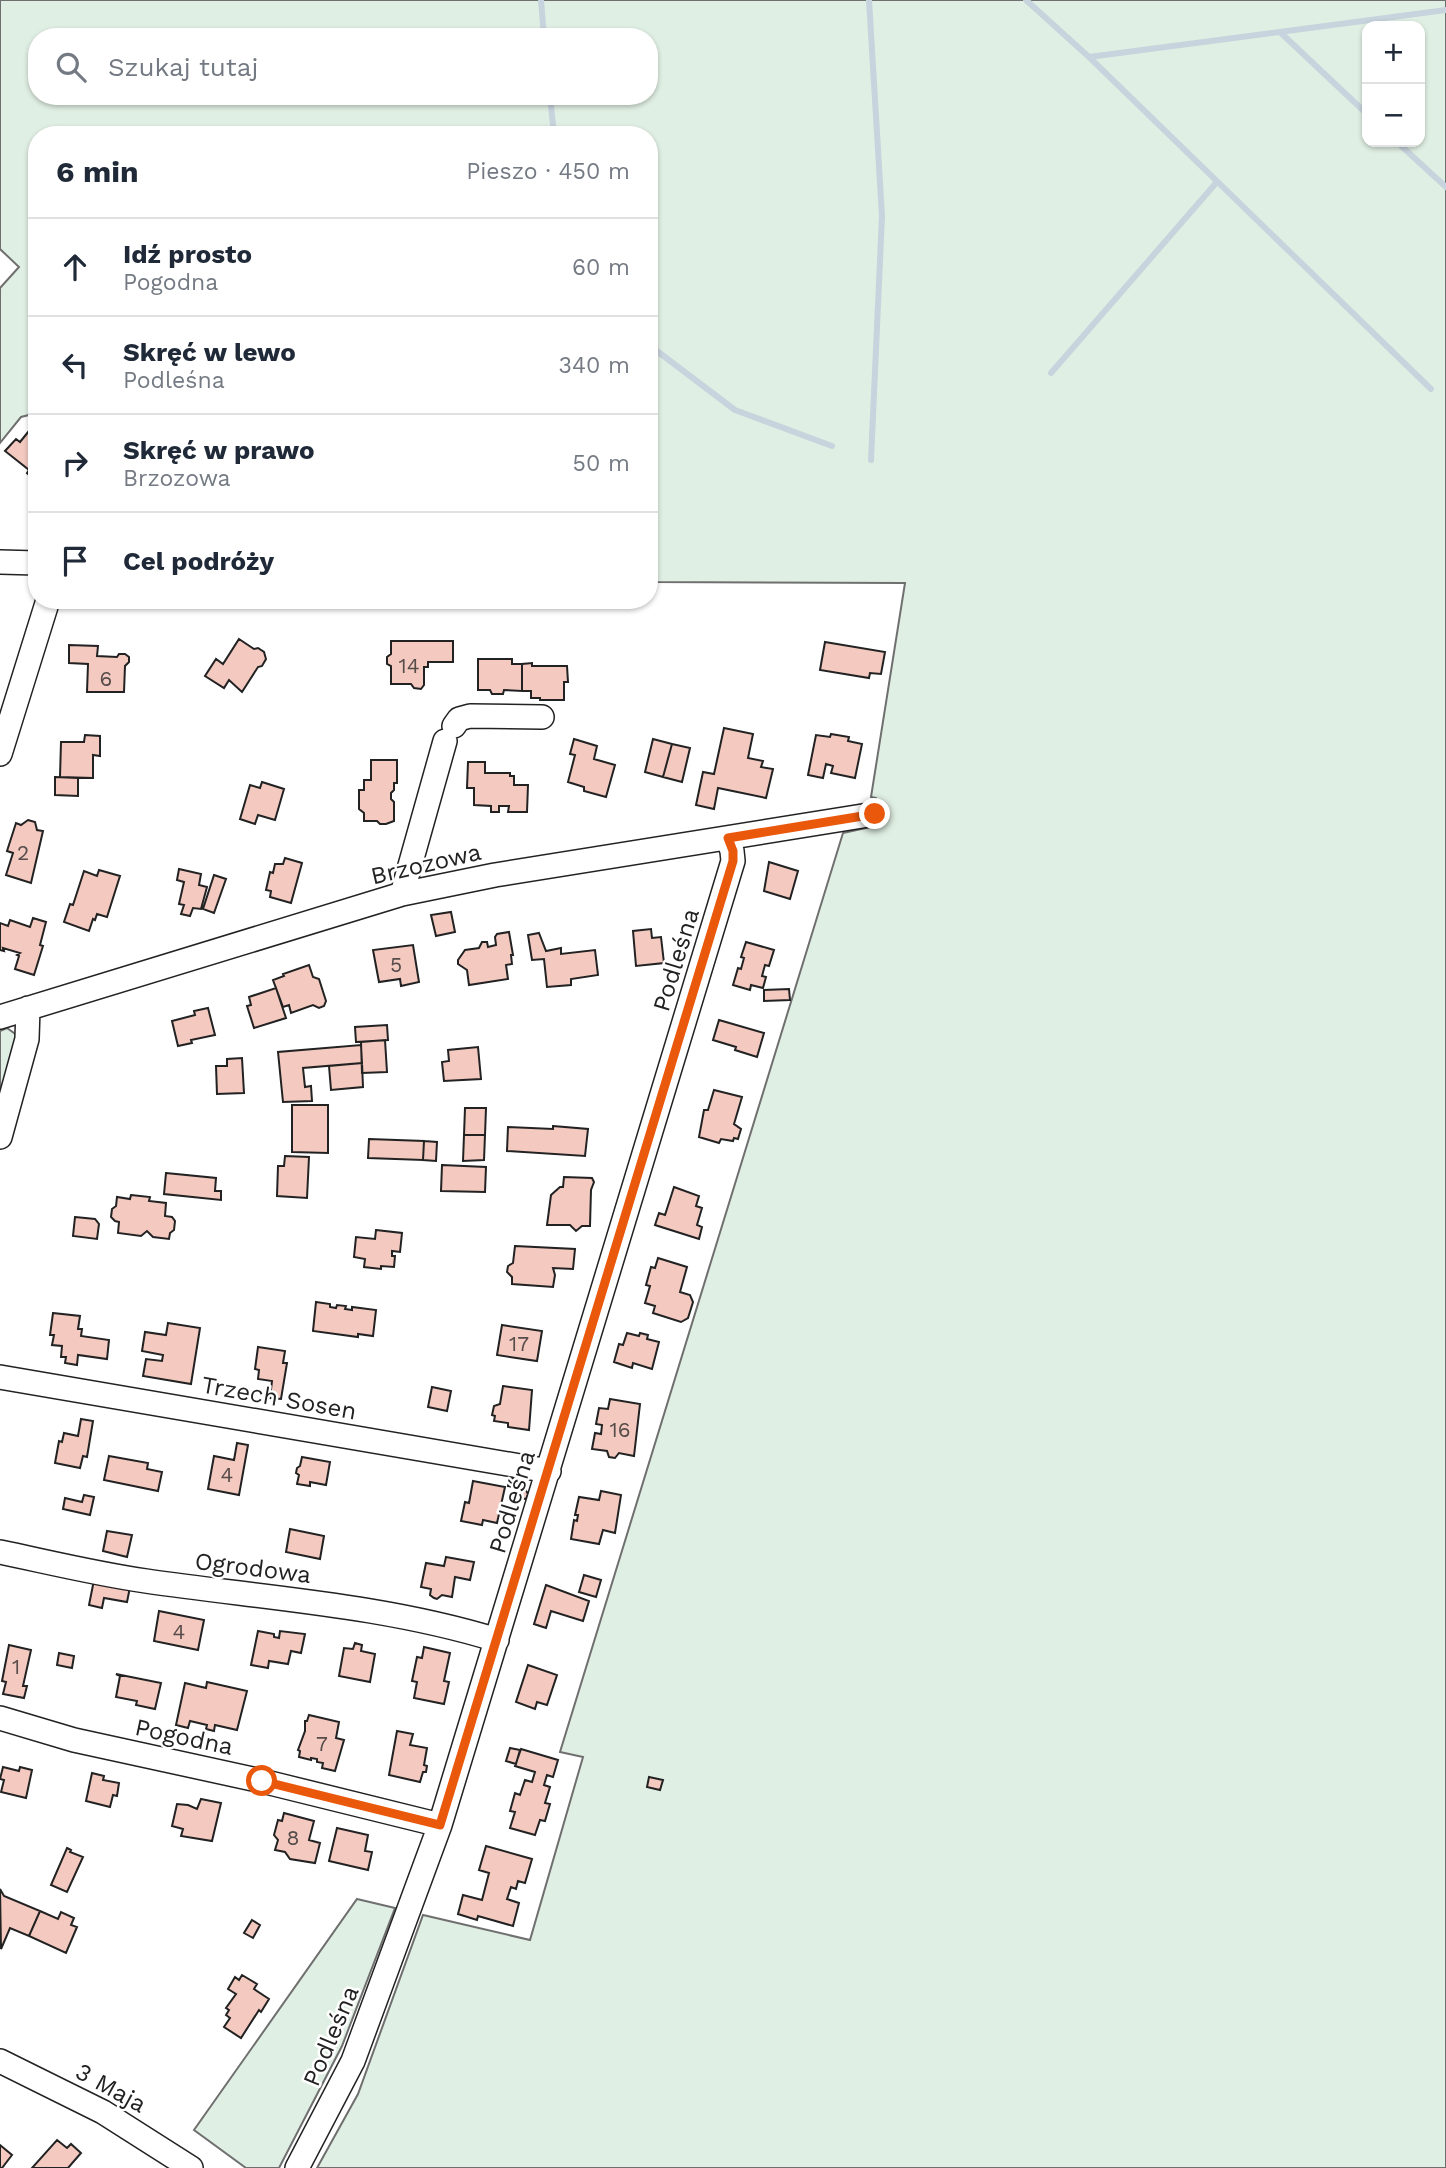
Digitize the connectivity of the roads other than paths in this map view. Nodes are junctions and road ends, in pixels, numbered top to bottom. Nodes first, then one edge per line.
1 (0, 562) edge
2 (28, 563) edge
3 (45, 609) edge
4 (542, 717) dead end
5 (0, 754) edge
6 (875, 814) dead end
7 (728, 838) junction
8 (402, 894) junction
9 (28, 1008) junction
10 (0, 1017) edge
11 (0, 1138) edge
12 (0, 1377) edge
13 (549, 1471) junction
14 (0, 1552) edge
15 (498, 1640) junction
16 (0, 1718) edge
17 (440, 1825) junction
18 (0, 2061) edge
19 (191, 2168) edge
20 (297, 2168) edge

1 - 2 street
3 - 5 street
4 - 8 street
6 - 7 street, Brzozowa
7 - 8 street, Brzozowa
7 - 13 street, Podleśna
8 - 9 street, Brzozowa
9 - 10 street, Brzozowa
9 - 11 street
12 - 13 street, Trzech Sosen
13 - 15 street, Podleśna
14 - 15 street, Ogrodowa
15 - 17 street, Podleśna
16 - 17 street, Pogodna
17 - 20 street, Podleśna
18 - 19 street, 3 Maja

